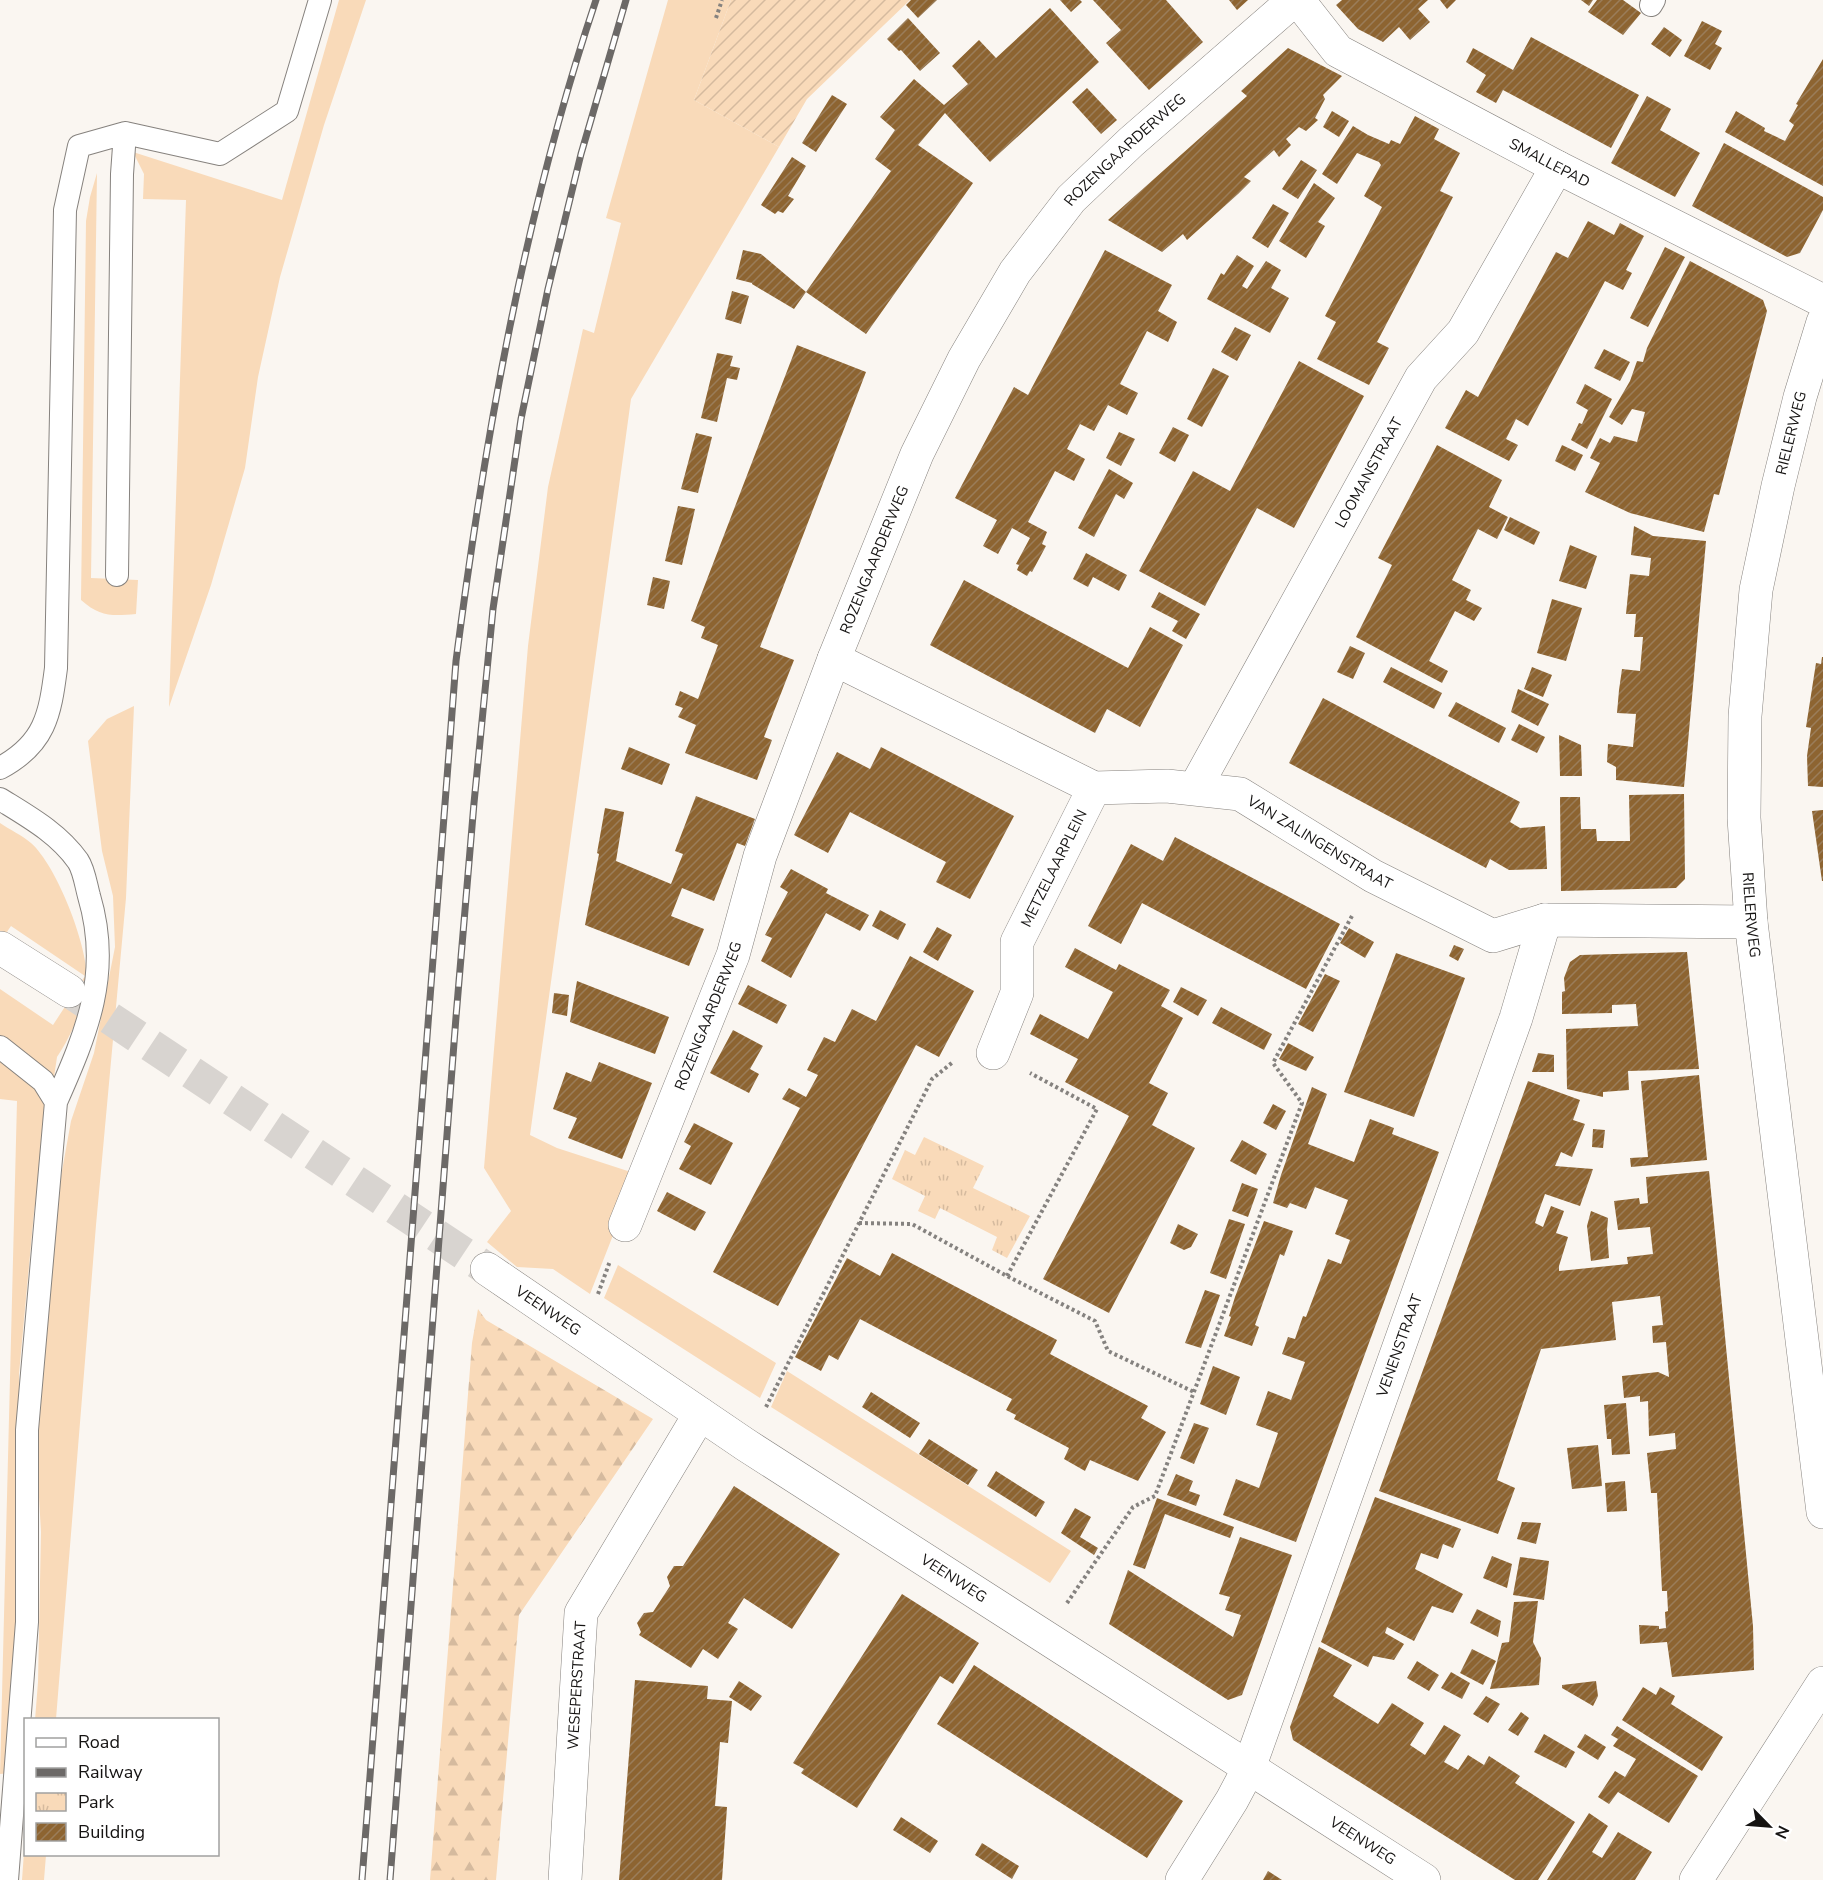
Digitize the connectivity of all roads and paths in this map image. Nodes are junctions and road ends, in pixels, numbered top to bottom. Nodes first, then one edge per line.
1 (320, 0) edge
2 (722, 0) edge
3 (1296, 0) edge
4 (716, 18) dead end
5 (125, 133) junction
6 (1557, 167) junction
7 (1823, 301) edge
8 (1823, 322) edge
9 (117, 575) dead end
10 (834, 659) junction
11 (0, 768) edge
12 (1094, 788) junction
13 (1195, 788) junction
14 (0, 799) edge
15 (1373, 876) junction
16 (1545, 920) junction
17 (1751, 922) junction
18 (1, 948) edge
19 (69, 991) tunnel mouth
20 (0, 1047) edge
21 (993, 1053) junction
22 (56, 1102) junction
23 (859, 1223) junction
24 (626, 1225) joint
25 (487, 1269) tunnel mouth
26 (1007, 1276) junction
27 (584, 1336) junction
28 (1194, 1392) junction
29 (700, 1414) junction
30 (746, 1445) junction
31 (1821, 1478) edge
32 (1823, 1512) edge
33 (1043, 1636) junction
34 (1823, 1683) edge
35 (1249, 1768) junction
36 (7, 1880) edge
37 (565, 1880) edge
38 (1182, 1880) edge
39 (1424, 1880) edge
40 (1696, 1880) edge

1 - 5 lane
2 - 4 path
3 - 6 street, SMALLEPAD
3 - 10 street, ROZENGAARDERWEG
5 - 9 lane
5 - 11 lane
6 - 7 street, SMALLEPAD
6 - 13 street, LOOMANSTRAAT
8 - 17 street, RIELERWEG
10 - 12 street, VAN ZALINGENSTRAAT
10 - 24 street, ROZENGAARDERWEG
12 - 13 street, VAN ZALINGENSTRAAT
12 - 21 street, METZELAARPLEIN
13 - 15 street, VAN ZALINGENSTRAAT
14 - 22 lane
15 - 16 street, VAN ZALINGENSTRAAT
15 - 28 path
16 - 17 street, VAN ZALINGENSTRAAT
16 - 35 street, VENENSTRAAT
17 - 31 street, RIELERWEG
18 - 19 street
20 - 22 lane
21 - 23 path
21 - 26 path
22 - 36 lane
23 - 26 path
23 - 30 path
24 - 27 path
25 - 27 street, VEENWEG
26 - 28 path
27 - 29 street, VEENWEG
28 - 33 path
29 - 30 street, VEENWEG
29 - 37 street, WESEPERSTRAAT
30 - 33 street, VEENWEG
31 - 32 street, RIELERWEG
33 - 35 street, VEENWEG
34 - 40 street
35 - 38 street
35 - 39 street, VEENWEG

